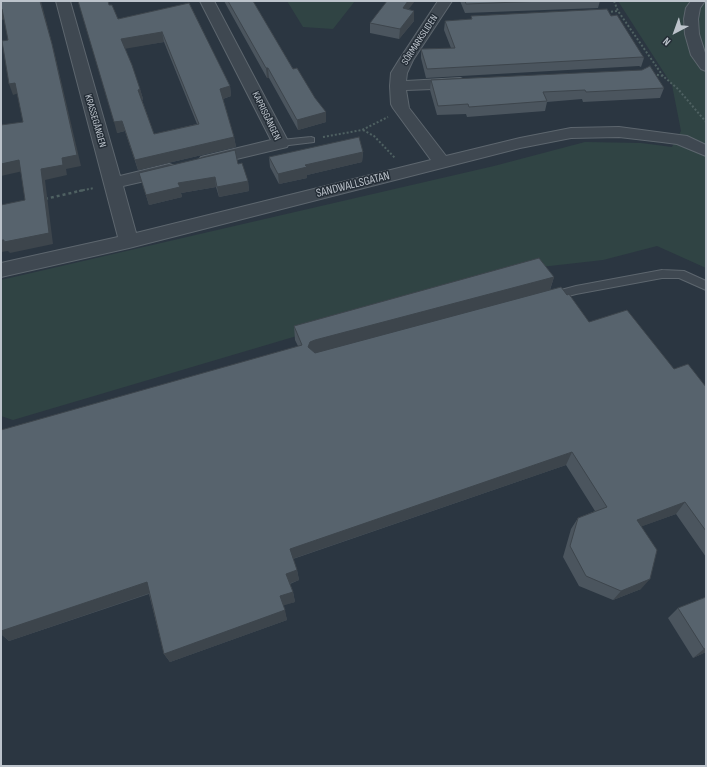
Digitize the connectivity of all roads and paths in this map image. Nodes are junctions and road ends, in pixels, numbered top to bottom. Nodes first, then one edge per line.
1 (63, 1) edge
2 (207, 1) edge
3 (445, 1) edge
4 (614, 1) edge
5 (698, 1) edge
6 (618, 11) junction
7 (606, 12) edge
8 (432, 21) junction
9 (448, 21) edge
10 (706, 66) edge
11 (651, 74) edge
12 (663, 76) junction
13 (476, 82) edge
14 (398, 86) junction
15 (401, 108) junction
16 (706, 122) edge
17 (362, 130) junction
18 (311, 140) joint
19 (281, 143) junction
20 (706, 150) edge
21 (442, 162) junction
22 (406, 172) junction
23 (112, 183) junction
24 (40, 200) edge
25 (129, 241) junction
26 (1, 270) edge
27 (706, 286) edge
28 (539, 300) edge

1 - 23 street, KRASSEGÅNGEN
2 - 19 street, KAPRISGÅNGEN
3 - 8 street, SÖRMARKSLIDEN
4 - 6 path
5 - 10 street
6 - 7 path
6 - 12 path
8 - 9 street
8 - 14 street, SÖRMARKSLIDEN
11 - 12 path
12 - 16 path
13 - 14 street
14 - 15 street, SÖRMARKSLIDEN
15 - 17 path
15 - 21 street, SÖRMARKSLIDEN
17 - 18 path
17 - 22 path
18 - 19 lane
19 - 23 street, KAPRISGÅNGEN
20 - 21 street, SANDWALLSGATAN
21 - 22 street, SANDWALLSGATAN
22 - 25 street, SANDWALLSGATAN
23 - 24 path
23 - 25 street, KRASSEGÅNGEN
25 - 26 street, SANDWALLSGATAN
27 - 28 lane

